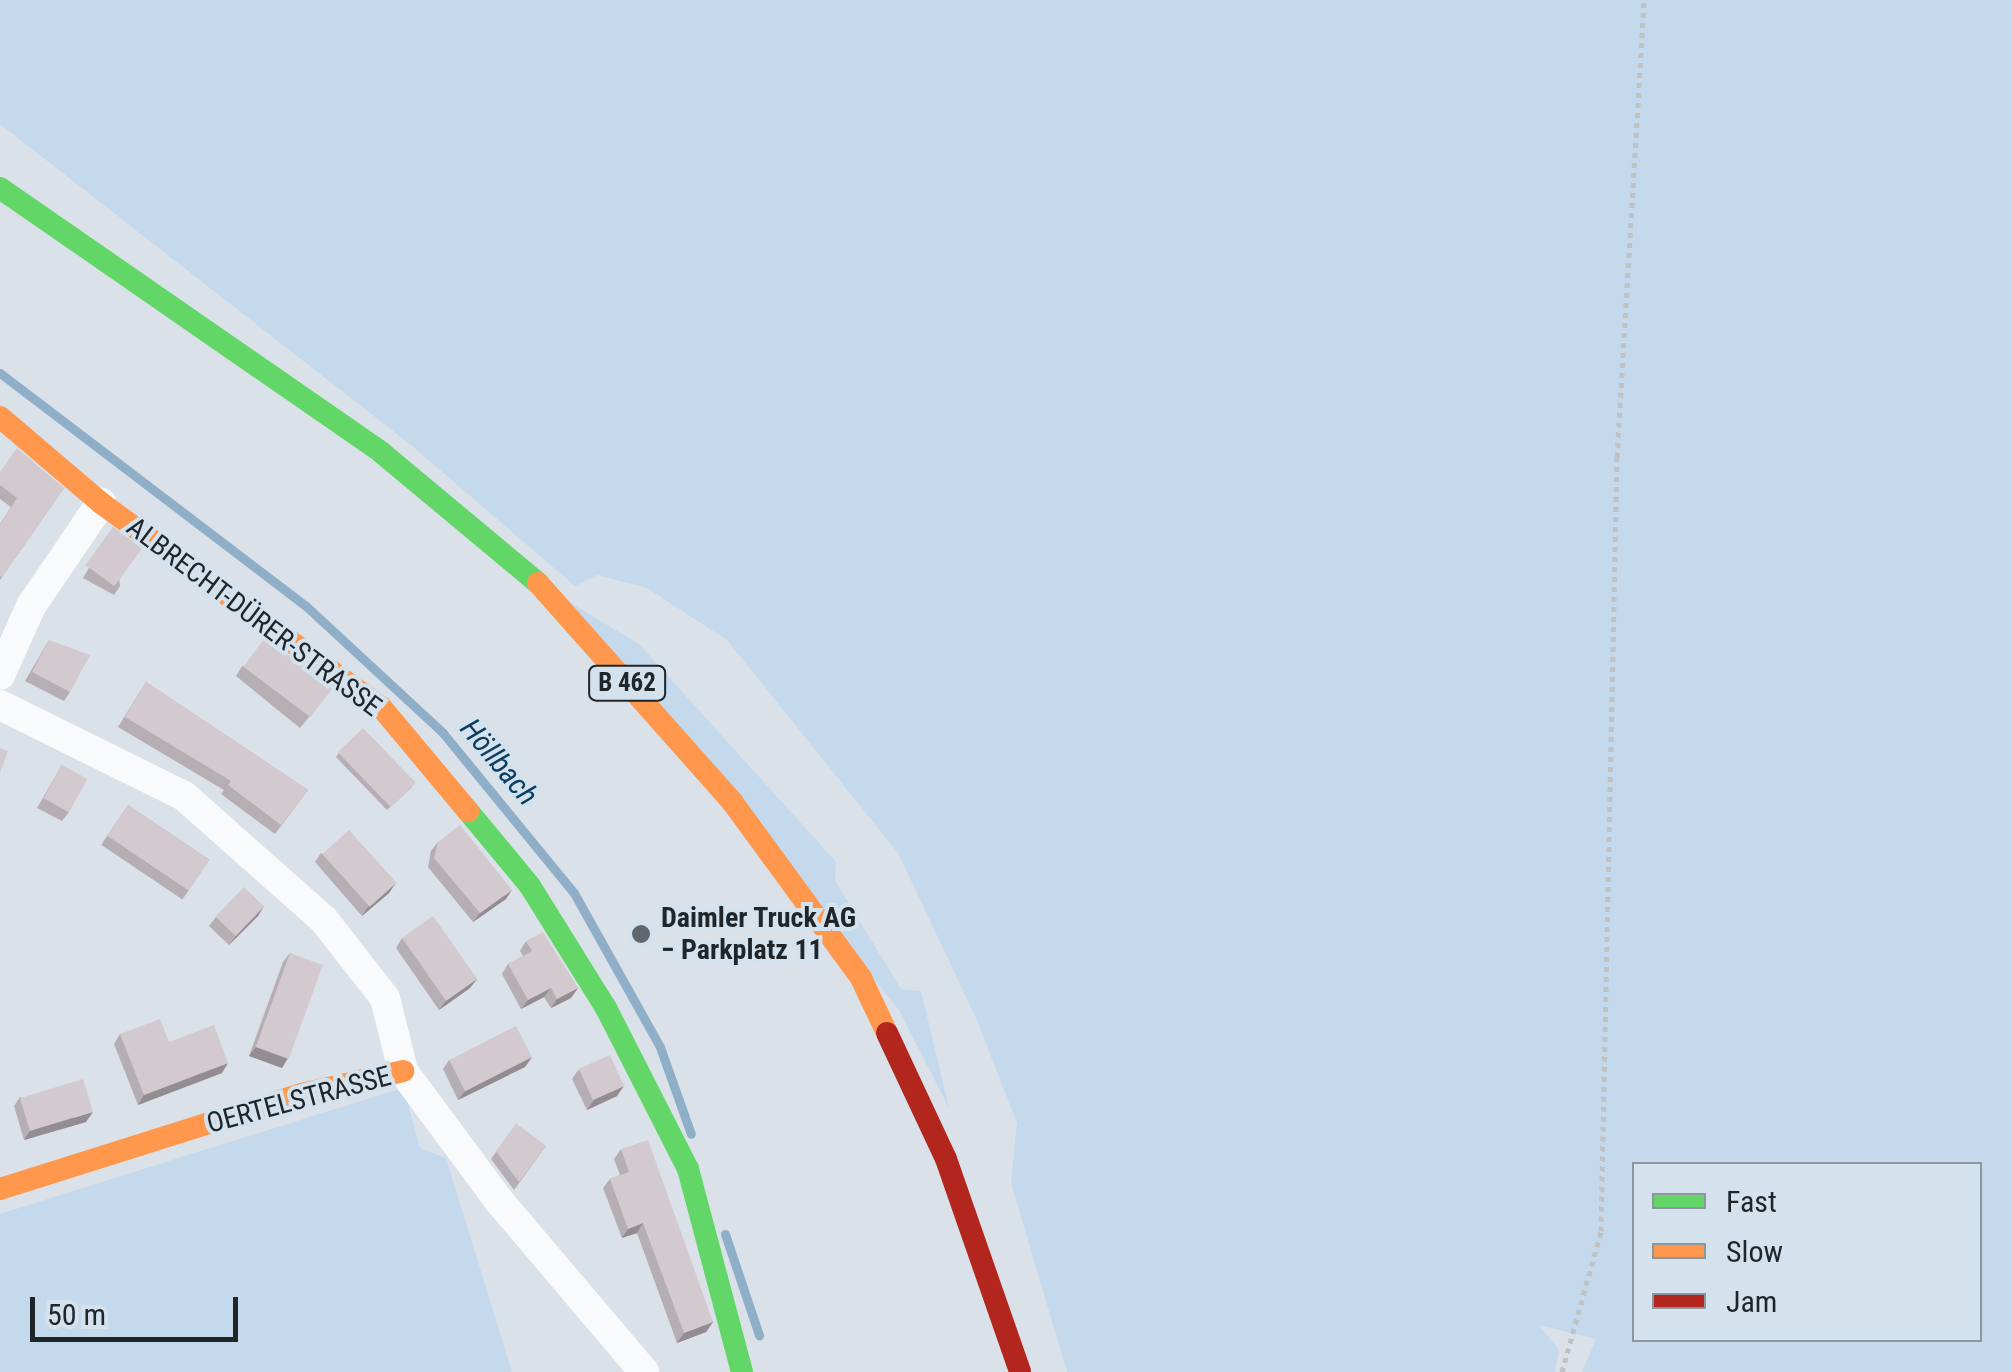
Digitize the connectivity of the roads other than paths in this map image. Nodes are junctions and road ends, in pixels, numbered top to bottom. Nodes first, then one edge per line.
1 (0, 188) edge
2 (0, 417) edge
3 (95, 514) junction
4 (0, 675) edge
5 (0, 706) edge
6 (402, 1071) junction
7 (0, 1189) edge
8 (644, 1372) edge
9 (742, 1372) edge
10 (1020, 1372) edge

1 - 10 street, B 462
2 - 3 street, ALBRECHT-DÜRER-STRASSE
3 - 4 street
3 - 9 street, ALBRECHT-DÜRER-STRASSE
5 - 6 street
6 - 7 street, OERTELSTRASSE
6 - 8 street, OERTELSTRASSE

